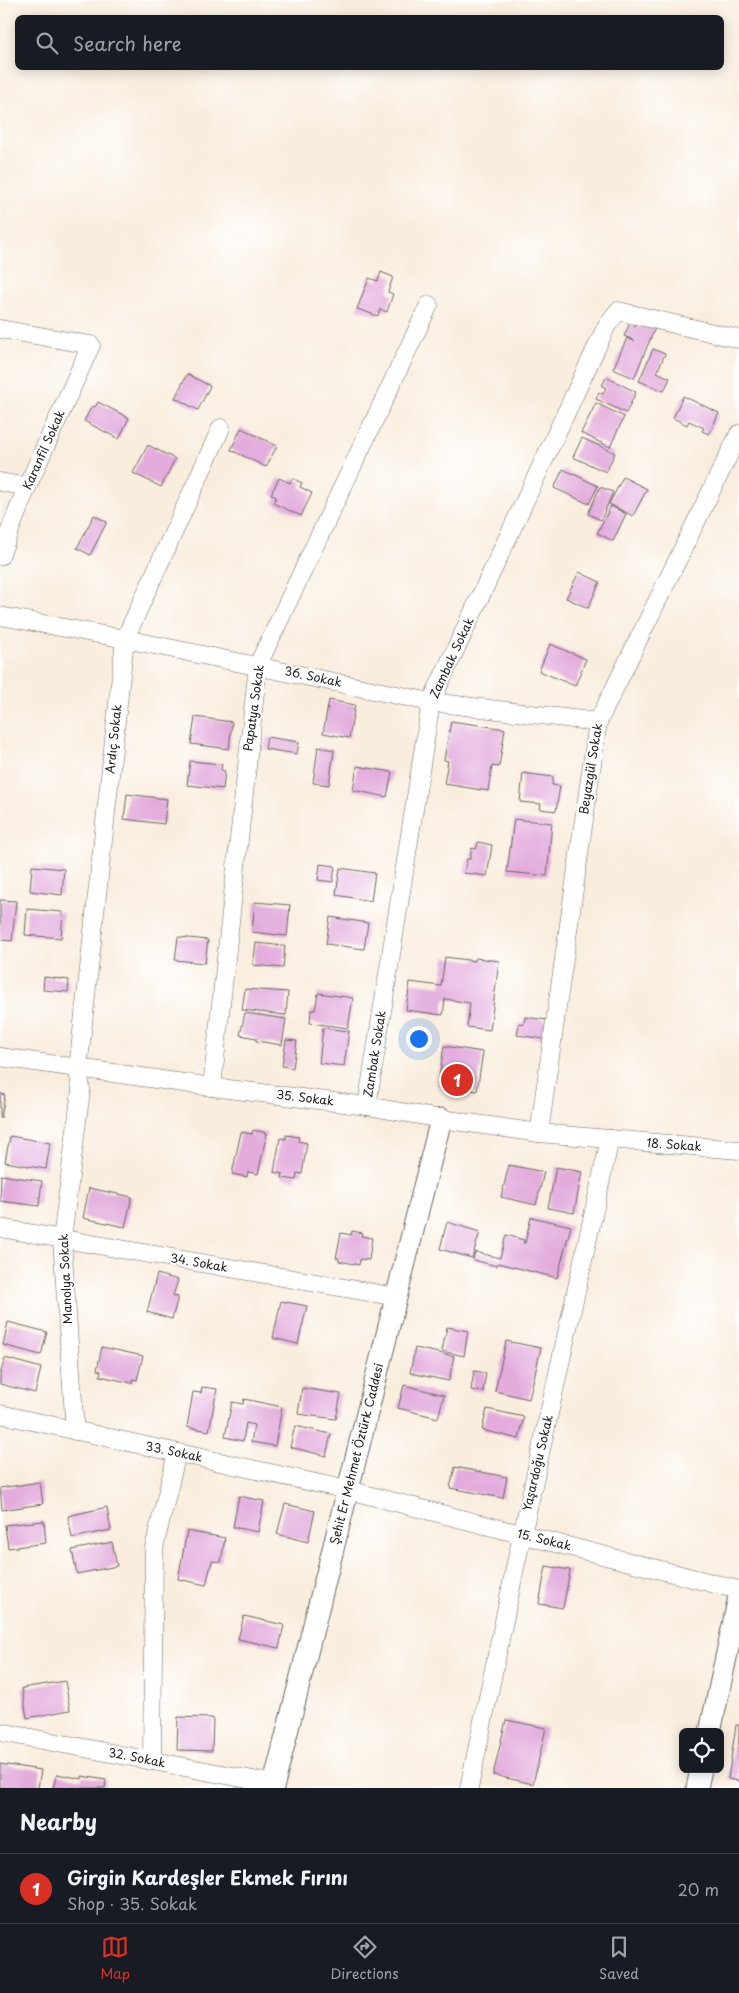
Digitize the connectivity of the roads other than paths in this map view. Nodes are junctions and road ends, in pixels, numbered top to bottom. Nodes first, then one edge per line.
1 (429, 304) dead end
2 (0, 329) edge
3 (739, 339) edge
4 (221, 428) dead end
5 (739, 434) edge
6 (0, 482) edge
7 (27, 487) junction
8 (0, 556) edge
9 (0, 616) edge
10 (125, 639) junction
11 (258, 665) junction
12 (431, 702) junction
13 (598, 722) junction
14 (0, 1057) edge
15 (78, 1069) junction
16 (212, 1087) junction
17 (367, 1106) junction
18 (441, 1119) junction
19 (539, 1133) junction
20 (610, 1140) junction
21 (739, 1150) edge
22 (0, 1228) edge
23 (62, 1239) junction
24 (397, 1297) junction
25 (0, 1414) edge
26 (75, 1431) junction
27 (177, 1453) junction
28 (348, 1490) junction
29 (522, 1535) junction
30 (739, 1590) edge
31 (739, 1597) edge
32 (711, 1728) edge
33 (0, 1732) edge
34 (152, 1761) junction
35 (701, 1773) edge
36 (273, 1786) edge
37 (469, 1788) edge
38 (697, 1788) edge

1 - 11 street, Papatya Sokak
2 - 7 street, Karanfil Sokak
3 - 12 street, Zambak Sokak
4 - 10 street, Ardıç Sokak
5 - 13 street, Beyazgül Sokak
6 - 7 street
7 - 8 street, Karanfil Sokak
9 - 10 street, 36. Sokak
10 - 11 street, 36. Sokak
10 - 15 street, Ardıç Sokak
11 - 12 street, 36. Sokak
11 - 16 street, Papatya Sokak
12 - 13 street, 36. Sokak
12 - 17 street, Zambak Sokak
13 - 19 street, Beyazgül Sokak
14 - 15 street, 35. Sokak
15 - 16 street, 35. Sokak
15 - 23 street, Manolya Sokak
16 - 17 street, 35. Sokak
17 - 18 street, 35. Sokak
18 - 19 street, 35. Sokak
18 - 24 street, Şehit Er Mehmet Öztürk Caddesi
19 - 20 street, 35. Sokak
20 - 21 street, 18. Sokak
20 - 29 street, Yaşardoğu Sokak
22 - 23 street, 34. Sokak
23 - 24 street, 34. Sokak
23 - 26 street, Manolya Sokak
24 - 28 street, Şehit Er Mehmet Öztürk Caddesi
25 - 26 street, 33. Sokak
26 - 27 street, 33. Sokak
27 - 28 street, 33. Sokak
27 - 34 street
28 - 29 street, 15. Sokak
28 - 36 street, Şehit Er Mehmet Öztürk Caddesi
29 - 30 street, 15. Sokak
29 - 37 street, Yaşardoğu Sokak
31 - 32 street
33 - 34 street, 32. Sokak
34 - 36 street, 32. Sokak
35 - 38 street

